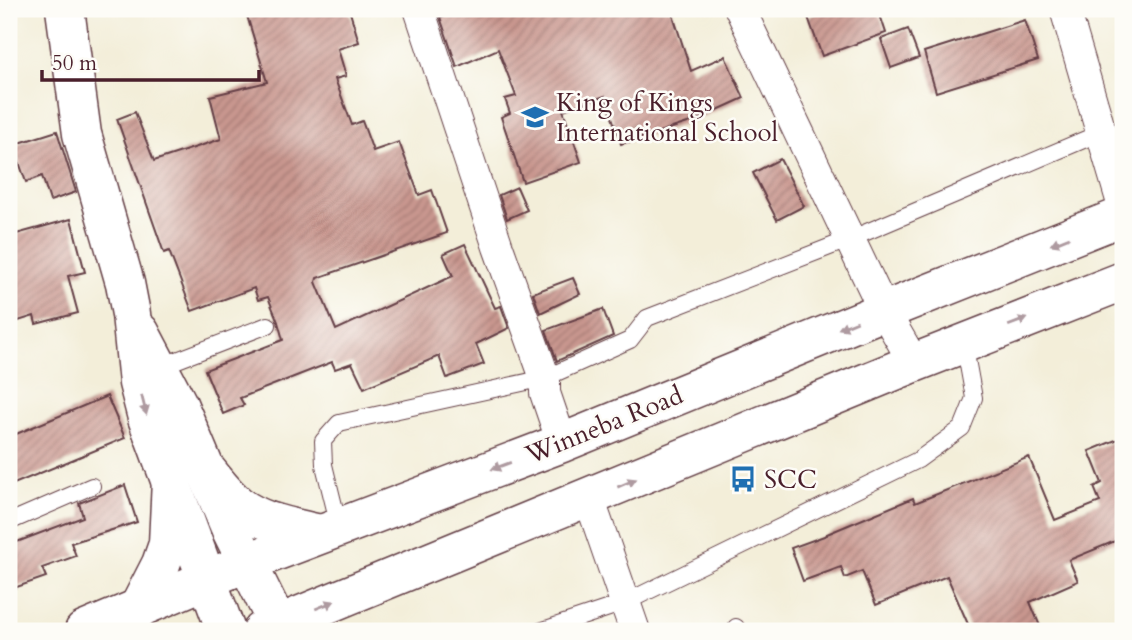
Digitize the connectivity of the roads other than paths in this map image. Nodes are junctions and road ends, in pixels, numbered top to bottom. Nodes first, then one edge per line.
1 (65, 9) edge
2 (419, 9) edge
3 (740, 9) edge
4 (1065, 9) edge
5 (1100, 133) junction
6 (1123, 207) edge
7 (1123, 216) edge
8 (849, 239) junction
9 (1123, 281) edge
10 (884, 311) junction
11 (131, 314) junction
12 (268, 325) dead end
13 (964, 343) junction
14 (914, 363) junction
15 (159, 367) junction
16 (545, 378) junction
17 (562, 443) junction
18 (186, 472) junction
19 (92, 486) dead end
20 (589, 498) junction
21 (9, 522) edge
22 (330, 530) junction
23 (248, 562) junction
24 (207, 581) junction
25 (624, 603) junction
26 (137, 611) junction
27 (270, 628) edge
28 (84, 631) edge
29 (226, 631) edge
30 (540, 631) edge
31 (635, 631) edge

1 - 11 main road
2 - 16 street
3 - 8 street
4 - 5 street
5 - 6 street
5 - 8 lane
7 -> 10 main road, Winneba Road
8 - 10 street
8 - 16 lane
13 -> 9 main road
10 - 14 street
10 -> 17 main road, Winneba Road
11 - 15 main road
11 -> 18 main road
12 - 15 lane
13 - 14 main road
13 - 25 lane
20 -> 14 main road
15 - 18 main road
16 - 17 street
16 - 22 lane
17 -> 22 main road, Winneba Road
18 - 22 main road
18 - 23 main road
18 - 24 main road
18 - 26 main road
19 - 21 lane
20 - 25 street
27 -> 20 main road
22 - 23 main road, Winneba Road
23 - 24 main road, Winneba Road
23 - 27 main road
24 - 26 main road, Winneba Road
24 - 29 main road
25 - 30 lane
25 - 31 street
26 - 28 main road, Winneba Road

